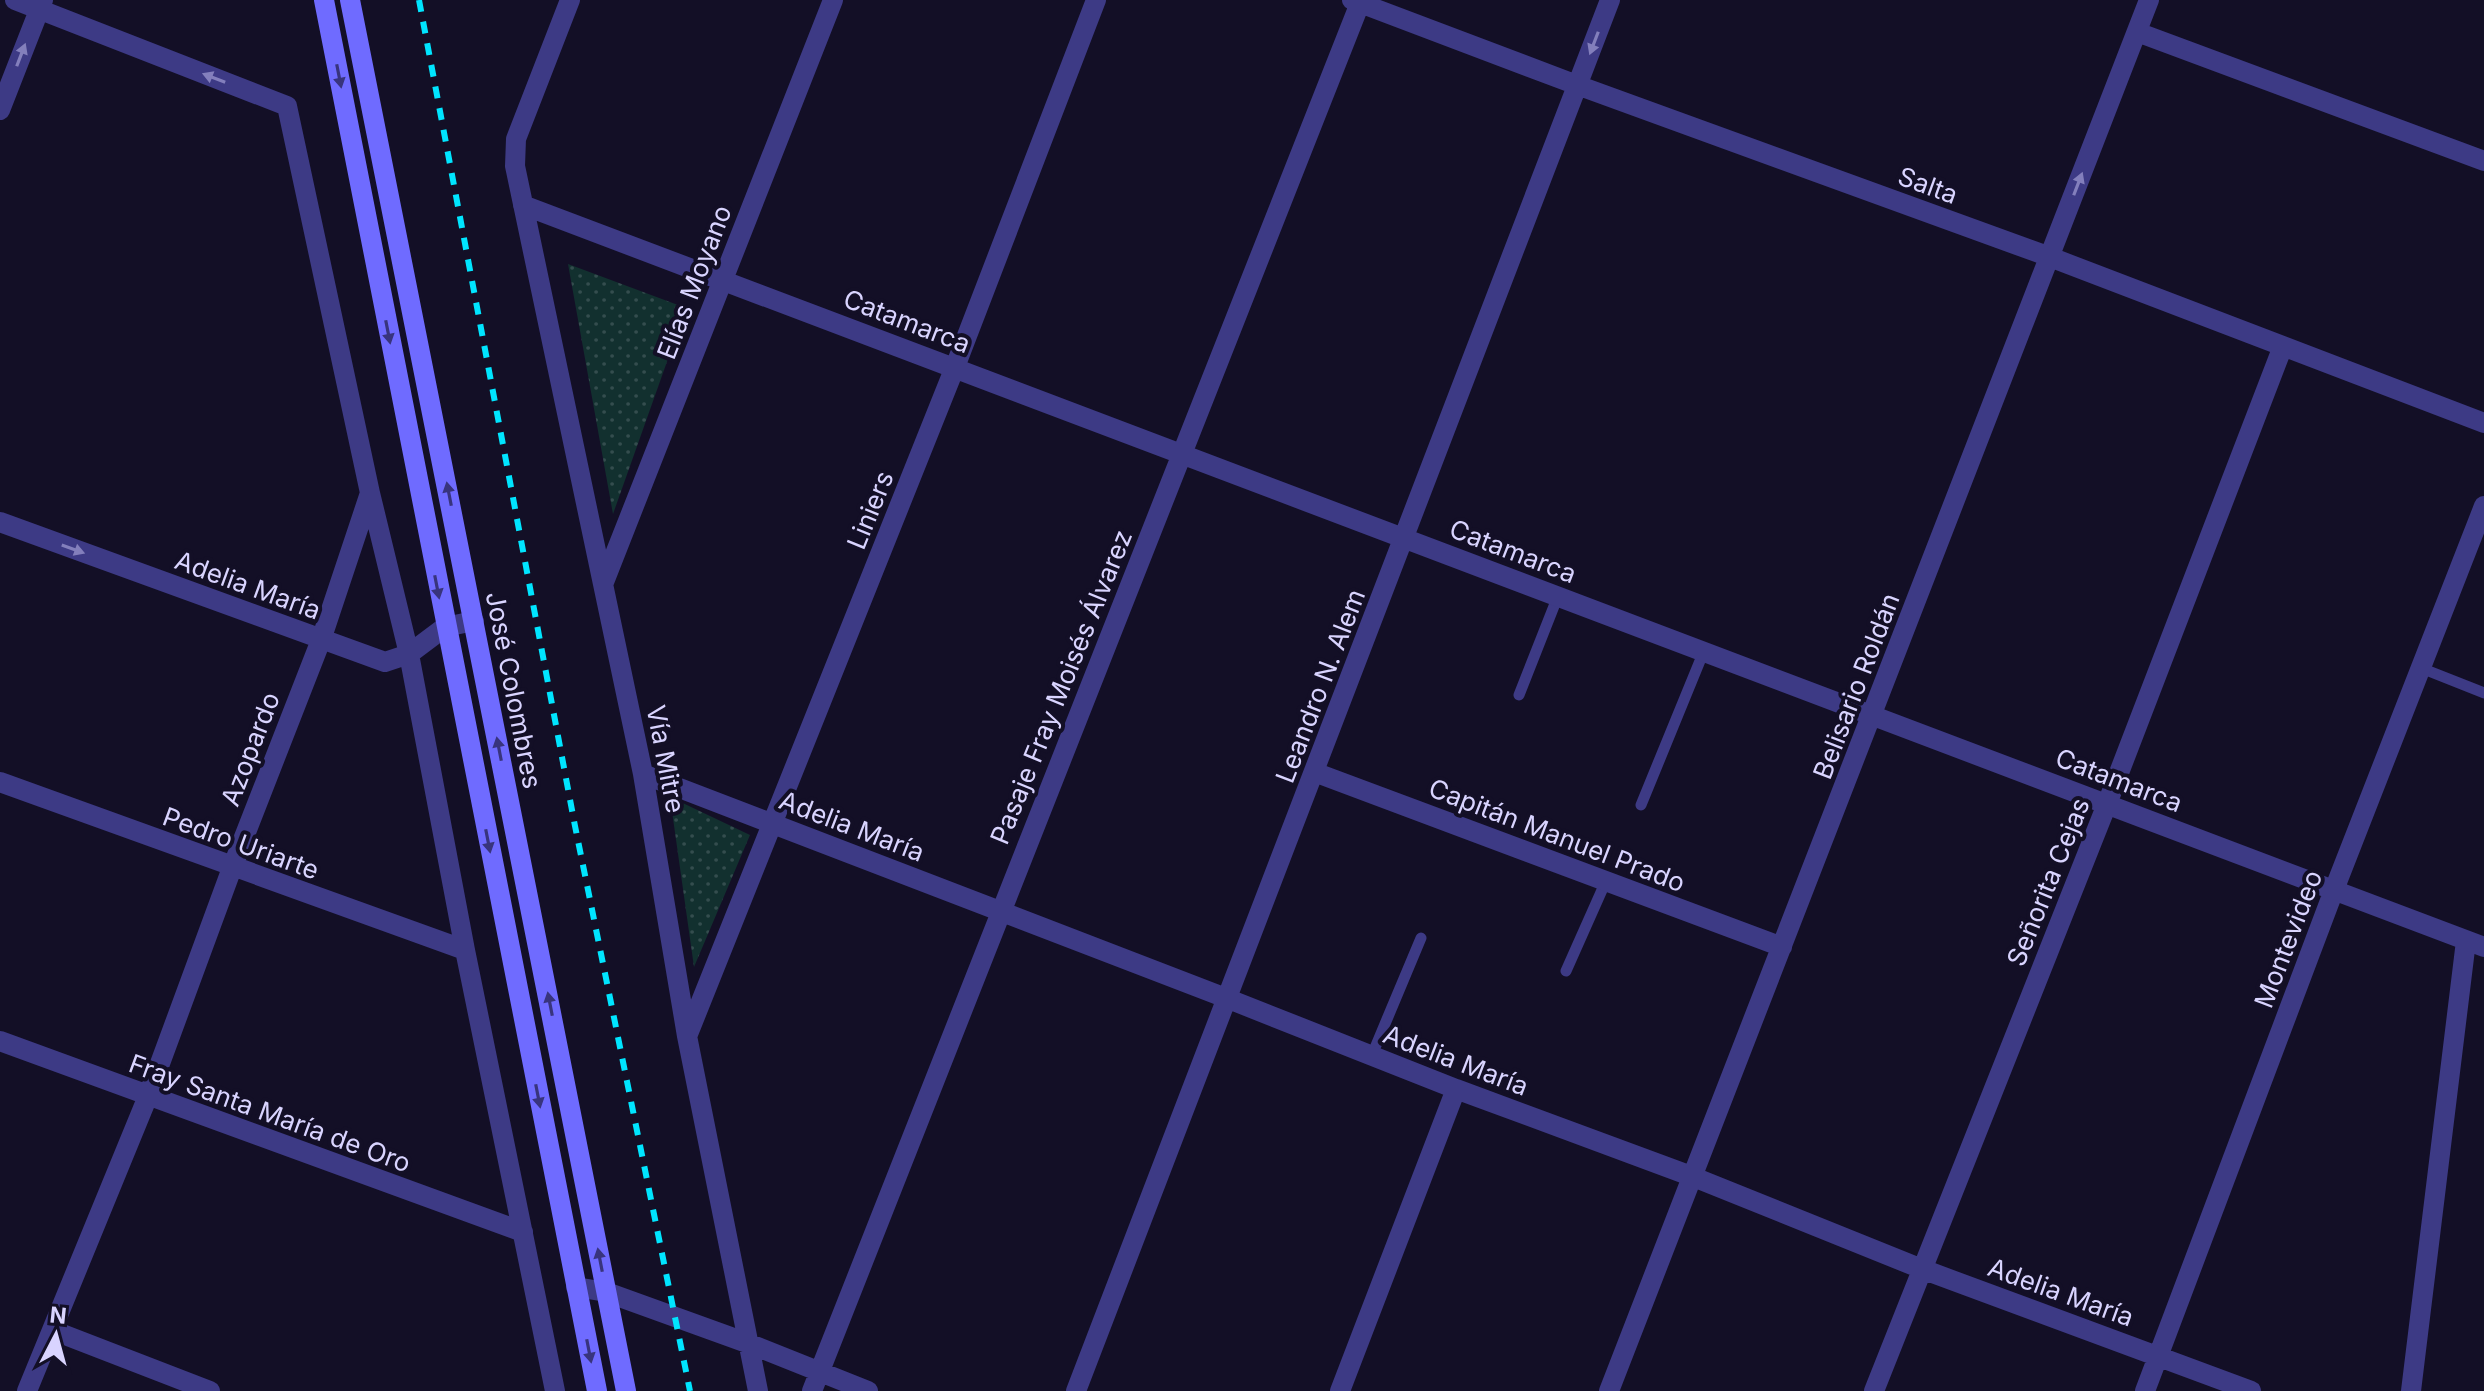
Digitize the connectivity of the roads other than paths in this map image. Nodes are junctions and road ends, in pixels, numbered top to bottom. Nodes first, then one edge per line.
1 (15, 0) edge
2 (324, 0) edge
3 (350, 0) edge
4 (570, 0) edge
5 (833, 0) edge
6 (1096, 0) edge
7 (1610, 0) edge
8 (2149, 0) edge
9 (1356, 2) edge
10 (41, 4) edge
11 (2137, 32) junction
12 (1577, 85) junction
13 (0, 110) edge
14 (2484, 161) edge
15 (523, 205) junction
16 (2050, 257) junction
17 (723, 279) junction
18 (2283, 346) junction
19 (955, 367) junction
20 (2484, 423) edge
21 (1182, 453) junction
22 (370, 493) junction
23 (2484, 506) edge
24 (0, 522) edge
25 (1405, 538) junction
26 (604, 582) junction
27 (1558, 596) junction
28 (474, 621) junction
29 (445, 627) junction
30 (321, 640) junction
31 (1704, 651) junction
32 (409, 654) junction
33 (2421, 668) junction
34 (2484, 693) edge
35 (1519, 695) dead end
36 (1873, 715) junction
37 (1314, 772) junction
38 (643, 774) junction
39 (0, 782) edge
40 (2107, 804) junction
41 (1641, 805) dead end
42 (773, 823) junction
43 (232, 868) junction
44 (1606, 881) junction
45 (2334, 890) junction
46 (1000, 911) junction
47 (1421, 938) dead end
48 (2475, 944) edge
49 (1782, 947) junction
50 (465, 950) junction
51 (1566, 971) dead end
52 (1226, 998) junction
53 (687, 1036) junction
54 (0, 1041) edge
55 (1372, 1055) junction
56 (1456, 1089) junction
57 (148, 1096) junction
58 (1691, 1176) junction
59 (523, 1232) junction
60 (1922, 1269) junction
61 (576, 1287) junction
62 (606, 1292) junction
63 (52, 1330) junction
64 (750, 1344) junction
65 (2158, 1355) junction
66 (820, 1372) junction
67 (553, 1389) edge
68 (27, 1391) edge
69 (210, 1391) edge
70 (597, 1391) edge
71 (626, 1391) edge
72 (758, 1391) edge
73 (812, 1391) edge
74 (868, 1391) edge
75 (1076, 1391) edge
76 (1340, 1391) edge
77 (1609, 1391) edge
78 (1874, 1391) edge
79 (2145, 1391) edge
80 (2251, 1391) edge
81 (2411, 1391) edge

1 - 10 street
2 -> 29 main road
28 -> 3 main road, José Colombres
4 - 15 street, Vía Mitre
5 - 17 street, Elías Moyano
6 - 19 street, Liniers
7 -> 12 street, Leandro N. Alem
8 - 11 street, Belisario Roldán
9 - 12 street, Salta
9 - 21 street, Pasaje Fray Moisés Álvarez
13 -> 10 street
22 -> 10 street
11 - 14 street
16 -> 11 street, Belisario Roldán
12 - 16 street, Salta
12 - 25 street, Leandro N. Alem
15 - 17 street, Catamarca
15 - 26 street, Vía Mitre
16 - 18 street, Salta
16 - 36 street, Belisario Roldán
17 - 19 street, Catamarca
17 - 26 street, Elías Moyano
18 - 20 street, Salta
18 - 40 street, Señorita Cejas
19 - 21 street, Catamarca
19 - 42 street, Liniers
21 - 25 street, Catamarca
21 - 46 street, Pasaje Fray Moisés Álvarez
22 - 30 street, Azopardo
22 - 32 street
23 - 33 street, Montevideo
24 -> 30 street, Adelia María
25 - 27 street, Catamarca
25 - 37 street, Leandro N. Alem
26 - 38 street, Vía Mitre
27 - 31 street, Catamarca
27 - 35 lane
28 - 29 street
62 -> 28 main road, José Colombres
29 - 32 street
29 -> 61 main road
30 - 32 street, Adelia María
30 - 43 street, Azopardo
31 - 36 street, Catamarca
31 - 41 lane
32 - 50 street
33 - 34 lane
33 - 45 street, Montevideo
36 - 40 street, Catamarca
36 - 49 street, Belisario Roldán
37 - 44 street, Capitán Manuel Prado
37 - 52 street, Leandro N. Alem
38 - 42 street, Adelia María
38 - 53 street, Vía Mitre
39 - 43 street, Pedro Uriarte
40 - 45 street, Catamarca
40 - 60 street, Señorita Cejas
42 - 46 street, Adelia María
42 - 53 street, Liniers
43 - 50 street, Pedro Uriarte
43 - 57 street, Azopardo
44 - 49 street, Capitán Manuel Prado
44 - 51 lane
45 - 48 street, Catamarca
45 - 65 street, Montevideo
46 - 52 street, Adelia María
46 - 66 street, Pasaje Fray Moisés Álvarez
47 - 55 lane
48 - 81 street
49 - 58 street, Belisario Roldán
50 - 59 street
52 - 55 street, Adelia María
52 - 75 street, Leandro N. Alem
53 - 64 street, Vía Mitre
54 - 57 street, Fray Santa María de Oro
55 - 56 street, Adelia María
56 - 58 street, Adelia María
56 - 76 street
57 - 59 street, Fray Santa María de Oro
57 - 63 street, Azopardo
58 - 60 street, Adelia María
58 - 77 street, Belisario Roldán
59 - 67 street
60 - 65 street, Adelia María
60 - 78 street, Señorita Cejas
61 - 62 street
61 -> 70 main road
62 - 64 street
62 - 71 main road, José Colombres
63 - 68 street, Azopardo
63 - 69 street
64 - 66 street
64 - 72 street, Vía Mitre
65 - 79 street, Montevideo
65 - 80 street, Adelia María
66 - 73 street, Pasaje Fray Moisés Álvarez
66 - 74 street

